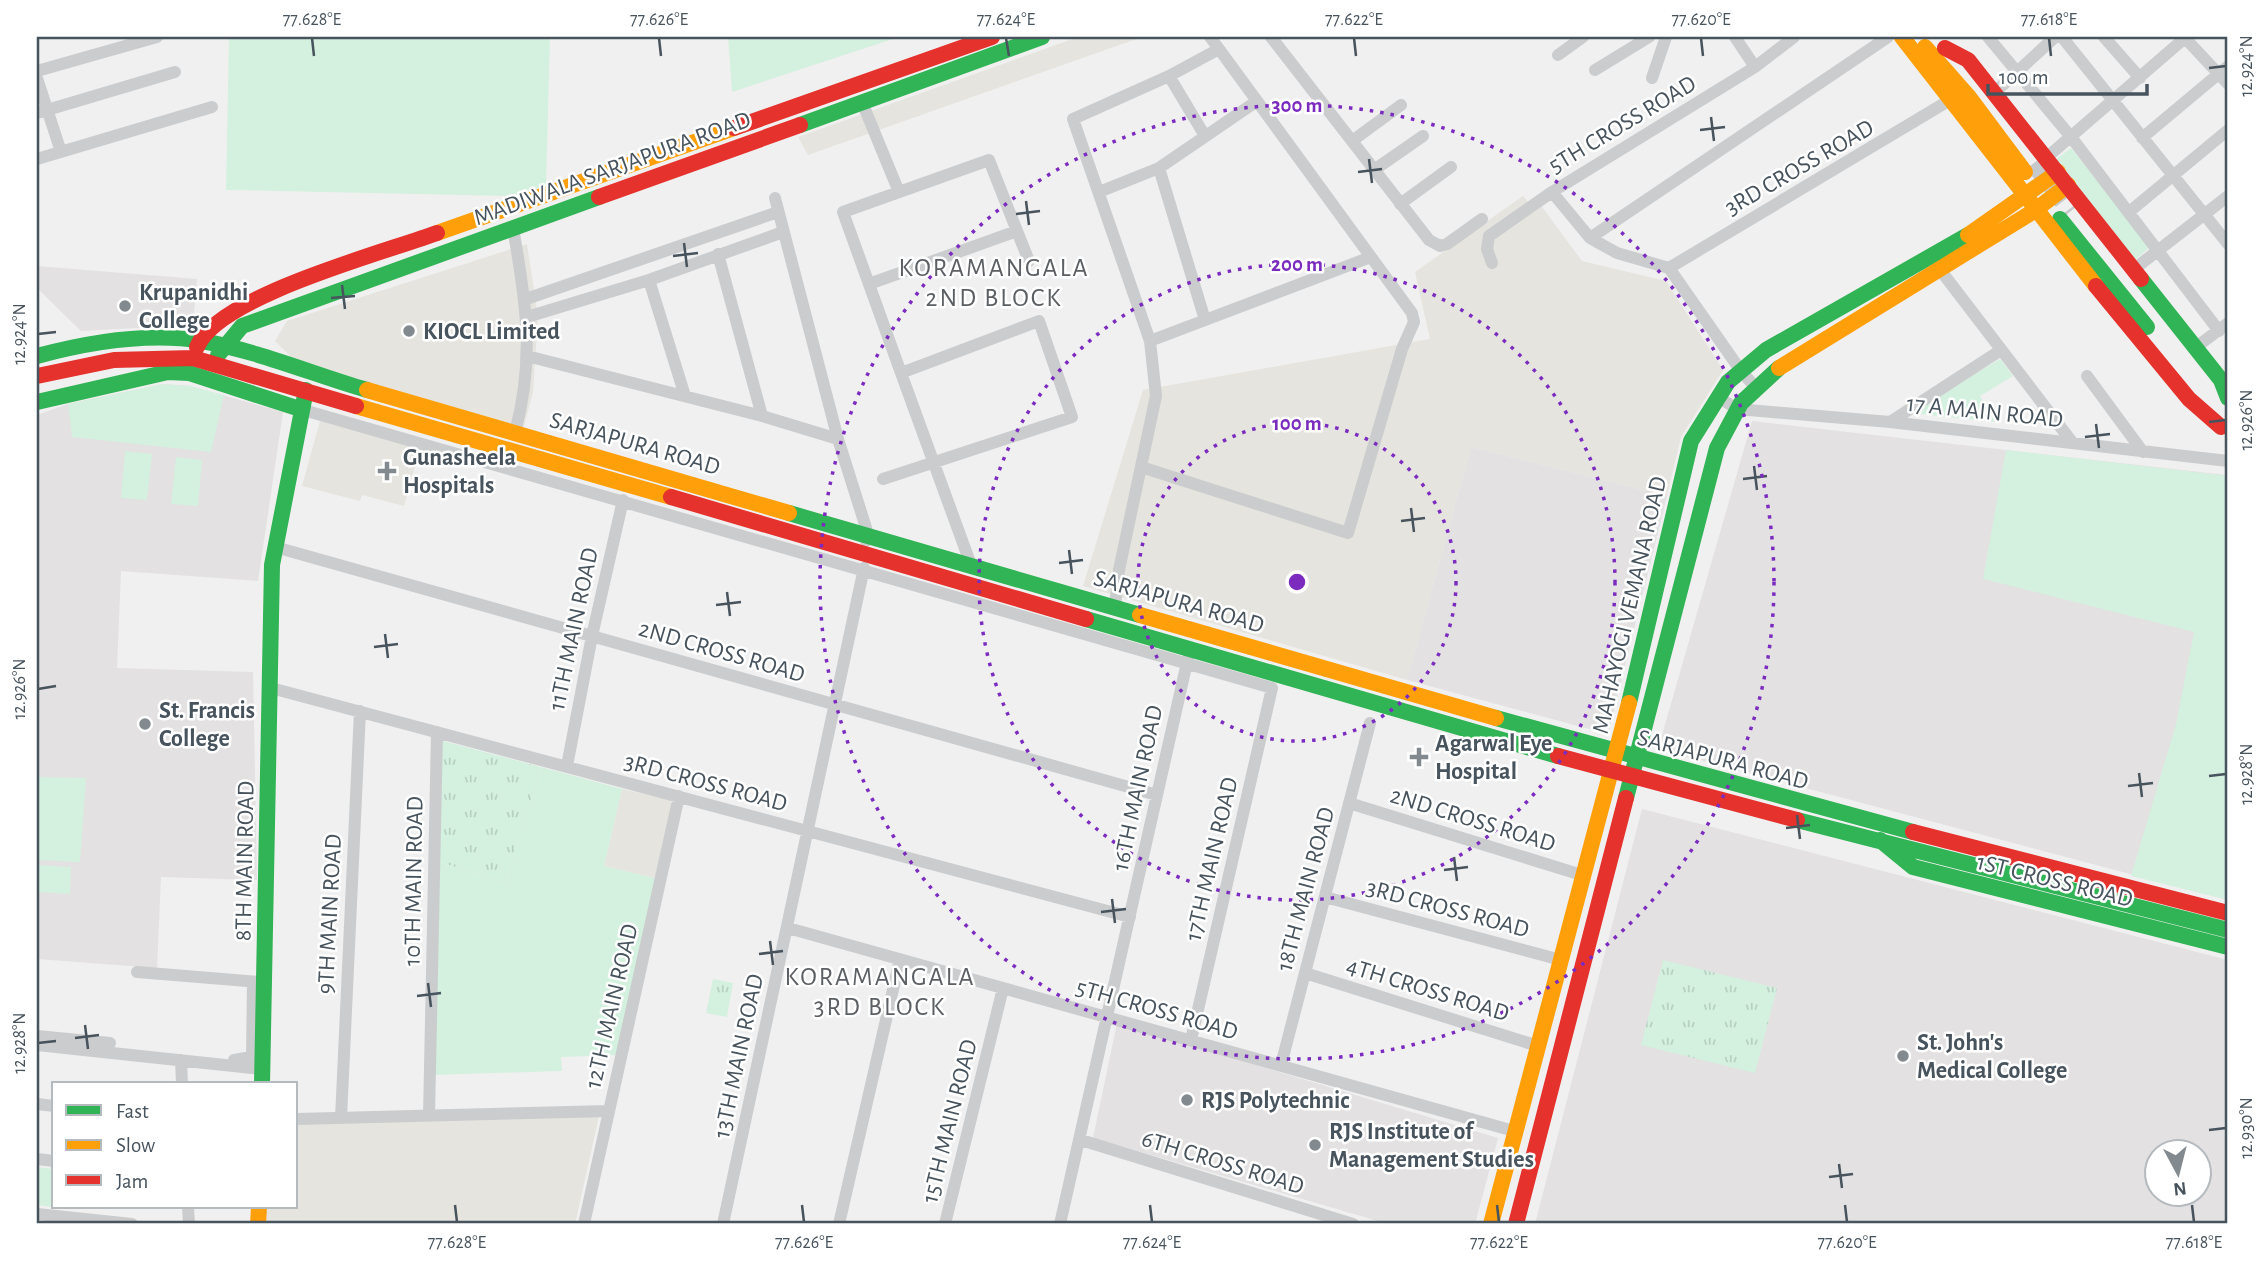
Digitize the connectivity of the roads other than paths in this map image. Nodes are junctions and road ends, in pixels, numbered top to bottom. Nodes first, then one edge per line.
1 (158, 37) edge
2 (992, 37) edge
3 (1042, 37) edge
4 (1210, 37) edge
5 (1271, 37) edge
6 (1583, 37) edge
7 (1649, 37) edge
8 (1666, 37) edge
9 (1735, 37) edge
10 (1794, 37) edge
11 (1888, 37) edge
12 (1902, 37) edge
13 (1915, 37) edge
14 (1988, 37) edge
15 (2055, 37) edge
16 (2062, 37) edge
17 (2105, 37) edge
18 (2185, 37) edge
19 (130, 41) edge
20 (1940, 43) edge
21 (957, 49) junction
22 (1219, 49) junction
23 (1558, 55) dead end
24 (965, 64) junction
25 (1755, 67) junction
26 (37, 71) edge
27 (1595, 71) dead end
28 (175, 72) dead end
29 (2017, 72) junction
30 (2226, 75) edge
31 (1169, 76) junction
32 (37, 78) edge
33 (1652, 78) dead end
34 (2140, 78) junction
35 (1994, 93) junction
36 (1950, 100) junction
37 (1257, 101) junction
38 (2114, 101) junction
39 (862, 102) junction
40 (1401, 105) dead end
41 (212, 107) dead end
42 (42, 112) edge
43 (2228, 130) edge
44 (1205, 136) junction
45 (1423, 136) dead end
46 (2071, 137) junction
47 (2142, 138) junction
48 (1352, 141) junction
49 (61, 152) junction
50 (37, 159) edge
51 (2035, 164) junction
52 (1451, 167) dead end
53 (1159, 168) junction
54 (1374, 170) junction
55 (2174, 177) junction
56 (2063, 179) junction
57 (899, 192) junction
58 (1099, 192) junction
59 (1552, 192) junction
60 (2228, 195) edge
61 (775, 198) dead end
62 (1400, 204) junction
63 (2029, 204) junction
64 (778, 212) junction
65 (2129, 212) junction
66 (2204, 215) junction
67 (1482, 219) dead end
68 (513, 228) junction
69 (1017, 231) junction
70 (783, 232) junction
71 (1590, 238) junction
72 (2228, 244) edge
73 (2158, 250) junction
74 (718, 254) junction
75 (1371, 257) junction
76 (1029, 261) dead end
77 (1492, 263) dead end
78 (1938, 267) junction
79 (1669, 268) junction
80 (2133, 270) junction
81 (649, 280) junction
82 (869, 284) junction
83 (526, 299) junction
84 (527, 317) junction
85 (1205, 320) junction
86 (2224, 327) edge
87 (199, 340) junction
88 (1150, 341) junction
89 (223, 346) junction
90 (2196, 348) junction
91 (2001, 350) junction
92 (37, 356) edge
93 (527, 356) junction
94 (193, 358) junction
95 (214, 363) junction
96 (1741, 371) junction
97 (901, 373) junction
98 (37, 376) edge
99 (2087, 376) dead end
100 (1757, 389) junction
101 (306, 390) junction
102 (685, 396) junction
103 (1718, 397) junction
104 (2228, 398) edge
105 (37, 402) edge
106 (2228, 406) edge
107 (300, 409) junction
108 (1737, 409) junction
109 (762, 416) junction
110 (1890, 422) junction
111 (515, 432) junction
112 (2225, 433) edge
113 (538, 438) junction
114 (838, 439) junction
115 (2072, 442) junction
116 (2143, 452) junction
117 (533, 456) junction
118 (2228, 461) edge
119 (935, 462) junction
120 (1141, 467) junction
121 (883, 480) dead end
122 (623, 500) junction
123 (868, 534) junction
124 (275, 547) junction
125 (864, 560) junction
126 (971, 565) junction
127 (1115, 606) junction
128 (592, 636) junction
129 (1189, 647) junction
130 (1186, 664) junction
131 (271, 688) junction
132 (1272, 688) joint
133 (1376, 702) junction
134 (836, 705) junction
135 (360, 711) junction
136 (436, 732) junction
137 (1617, 754) junction
138 (1637, 759) junction
139 (567, 766) junction
140 (1612, 772) junction
141 (1632, 776) junction
142 (1157, 795) junction
143 (679, 796) junction
144 (1349, 803) junction
145 (809, 831) junction
146 (1880, 840) junction
147 (1584, 876) junction
148 (1325, 897) junction
149 (2228, 913) edge
150 (1130, 916) junction
151 (788, 928) junction
152 (2228, 930) edge
153 (2228, 947) edge
154 (900, 959) junction
155 (1561, 960) junction
156 (137, 972) dead end
157 (1305, 973) junction
158 (259, 982) junction
159 (1003, 988) junction
160 (1108, 1017) junction
161 (38, 1040) edge
162 (1191, 1040) junction
163 (110, 1043) dead end
164 (1538, 1045) junction
165 (136, 1048) dead end
166 (157, 1054) junction
167 (181, 1060) junction
168 (1281, 1065) junction
169 (262, 1077) edge
170 (182, 1082) edge
171 (609, 1111) junction
172 (429, 1116) junction
173 (341, 1118) junction
174 (298, 1119) edge
175 (1514, 1131) junction
176 (1081, 1140) junction
177 (37, 1214) edge
178 (1064, 1223) edge
179 (132, 1224) edge
180 (584, 1224) edge
181 (723, 1224) edge
182 (839, 1224) edge
183 (945, 1224) edge
184 (1353, 1224) edge
185 (1491, 1224) edge
186 (1516, 1224) edge

1 - 19 street
2 - 21 main road, MADIWALA SARJAPURA ROAD
3 - 24 main road, MADIWALA SARJAPURA ROAD
4 - 22 street
5 - 48 street
6 - 23 street
7 - 27 street
8 - 33 street
9 - 25 street
10 - 25 street, 5TH CROSS ROAD
11 - 71 street
12 - 36 main road
13 - 51 main road
14 - 29 street
15 - 29 street
16 - 38 street
17 - 34 street
18 - 30 street
18 - 34 street
19 - 26 street
20 - 35 main road
20 - 51 main road
21 - 24 main road
21 - 87 main road, MADIWALA SARJAPURA ROAD
22 - 31 street
22 - 37 street
24 - 39 main road, MADIWALA SARJAPURA ROAD
25 - 59 street, 5TH CROSS ROAD
28 - 42 street
29 - 35 street
29 - 46 street
30 - 47 street
31 - 44 street
31 - 58 street
32 - 42 street
34 - 38 street
35 - 51 main road
36 - 63 main road
36 - 79 street, 3RD CROSS ROAD
37 - 44 street
37 - 75 street
38 - 46 street
38 - 47 street
39 - 57 street
39 - 68 main road, MADIWALA SARJAPURA ROAD
40 - 48 street
41 - 49 street
42 - 49 street
43 - 55 street
44 - 53 street
45 - 54 street
46 - 51 street
46 - 65 street
47 - 55 street
48 - 54 street
49 - 50 street
51 - 56 main road
52 - 62 street
53 - 58 street
53 - 85 street
54 - 62 street
55 - 65 street
55 - 66 street
56 - 63 main road, MAHAYOGI VEMANA ROAD
56 - 80 main road
57 - 69 street
57 - 82 street
58 - 88 street
59 - 71 street
59 - 77 street, 5TH CROSS ROAD
60 - 66 street
61 - 64 street
62 - 67 street
63 - 78 main road, MAHAYOGI VEMANA ROAD
63 - 96 main road, MAHAYOGI VEMANA ROAD
63 - 112 main road
64 - 70 street
64 - 83 street
65 - 73 street
66 - 72 street
66 - 73 street
68 - 83 street
68 - 89 main road, MADIWALA SARJAPURA ROAD
69 - 76 street
69 - 82 street
70 - 74 street
70 - 114 street
71 - 79 street
73 - 80 street
73 - 86 street
74 - 81 street
74 - 109 street
75 - 85 street
75 - 120 street
78 - 91 street
78 - 100 main road, MAHAYOGI VEMANA ROAD
79 - 96 street
80 - 90 main road
81 - 84 street
81 - 102 street
82 - 97 street
83 - 84 street
84 - 93 street
85 - 88 street
86 - 90 street
87 - 89 main road, SARJAPURA ROAD
87 - 92 main road, SARJAPURA ROAD
87 - 94 main road
88 - 120 street
89 - 95 main road, MADIWALA SARJAPURA ROAD
89 - 111 main road, SARJAPURA ROAD
90 - 104 main road
91 - 110 street
91 - 115 street
93 - 102 street
93 - 111 street
94 - 95 main road, SARJAPURA ROAD
94 - 98 main road, SARJAPURA ROAD
95 - 101 main road, SARJAPURA ROAD
96 - 100 street
96 - 103 main road, MAHAYOGI VEMANA ROAD
97 - 119 street
97 - 119 street
99 - 116 street
100 - 108 main road, MAHAYOGI VEMANA ROAD
101 - 107 main road, 8TH MAIN ROAD
101 - 117 main road, SARJAPURA ROAD
102 - 109 street
103 - 108 street
103 - 137 main road, MAHAYOGI VEMANA ROAD
105 - 107 main road, SARJAPURA ROAD
106 - 112 main road
107 - 122 street, SARJAPURA ROAD
107 - 124 main road, 8TH MAIN ROAD
108 - 110 street, 17 A MAIN ROAD
108 - 138 main road, MAHAYOGI VEMANA ROAD
109 - 114 street
110 - 115 street, 17 A MAIN ROAD
111 - 113 main road, SARJAPURA ROAD
113 - 117 main road
113 - 123 main road, SARJAPURA ROAD
114 - 123 street
115 - 116 street, 17 A MAIN ROAD
116 - 118 street, 17 A MAIN ROAD
117 - 125 main road, SARJAPURA ROAD
119 - 121 street
119 - 126 street
120 - 127 street
122 - 125 street, SARJAPURA ROAD
122 - 128 street, 11TH MAIN ROAD
123 - 125 street, 13TH MAIN ROAD
123 - 126 main road, SARJAPURA ROAD
124 - 128 street, 2ND CROSS ROAD
124 - 131 main road, 8TH MAIN ROAD
125 - 129 main road, SARJAPURA ROAD
125 - 130 street, SARJAPURA ROAD
125 - 134 street, 13TH MAIN ROAD
126 - 127 main road, SARJAPURA ROAD
127 - 137 main road, SARJAPURA ROAD
128 - 134 street, 2ND CROSS ROAD
128 - 139 street, 11TH MAIN ROAD
129 - 130 street, 16TH MAIN ROAD
129 - 133 main road, SARJAPURA ROAD
130 - 132 street, SARJAPURA ROAD
130 - 142 street, 16TH MAIN ROAD
131 - 135 street, 3RD CROSS ROAD
131 - 158 main road, 8TH MAIN ROAD
132 - 162 street, 17TH MAIN ROAD
133 - 140 main road, SARJAPURA ROAD
133 - 144 street, 18TH MAIN ROAD
134 - 142 street, 2ND CROSS ROAD
134 - 145 street, 13TH MAIN ROAD
135 - 136 street, 3RD CROSS ROAD
135 - 173 street, 9TH MAIN ROAD
136 - 139 street, 3RD CROSS ROAD
136 - 172 street, 10TH MAIN ROAD
137 - 138 main road, SARJAPURA ROAD
137 - 140 main road, MAHAYOGI VEMANA ROAD
138 - 141 main road, MAHAYOGI VEMANA ROAD
138 - 149 main road, SARJAPURA ROAD
139 - 143 street, 3RD CROSS ROAD
140 - 141 main road, SARJAPURA ROAD
140 - 147 main road, MAHAYOGI VEMANA ROAD
141 - 146 main road, SARJAPURA ROAD
141 - 186 main road, MAHAYOGI VEMANA ROAD
142 - 150 street, 16TH MAIN ROAD
143 - 145 street, 3RD CROSS ROAD
143 - 171 street, 12TH MAIN ROAD
144 - 147 street, 2ND CROSS ROAD
144 - 148 street, 18TH MAIN ROAD
145 - 150 street, 3RD CROSS ROAD
145 - 151 street, 13TH MAIN ROAD
146 - 152 main road, SARJAPURA ROAD
146 - 153 main road, 1ST CROSS ROAD
147 - 155 main road, MAHAYOGI VEMANA ROAD
148 - 155 street, 3RD CROSS ROAD
148 - 157 street, 18TH MAIN ROAD
150 - 160 street, 16TH MAIN ROAD
151 - 154 street, 5TH CROSS ROAD
151 - 181 street, 13TH MAIN ROAD
154 - 159 street, 5TH CROSS ROAD
154 - 182 street
155 - 164 main road, MAHAYOGI VEMANA ROAD
156 - 158 street
157 - 164 street, 4TH CROSS ROAD
157 - 168 street, 18TH MAIN ROAD
158 - 166 street
158 - 169 main road, 8TH MAIN ROAD
159 - 160 street, 5TH CROSS ROAD
159 - 183 street, 15TH MAIN ROAD
160 - 162 street, 5TH CROSS ROAD
160 - 176 street, 16TH MAIN ROAD
161 - 163 street
161 - 166 street
162 - 168 street, 5TH CROSS ROAD
164 - 175 main road, MAHAYOGI VEMANA ROAD
165 - 166 street
166 - 167 street
167 - 169 street
167 - 170 street
168 - 175 street, 5TH CROSS ROAD
171 - 172 street
171 - 180 street, 12TH MAIN ROAD
172 - 173 street
173 - 174 street
175 - 185 main road, MAHAYOGI VEMANA ROAD
176 - 178 street, 16TH MAIN ROAD
176 - 184 street, 6TH CROSS ROAD
177 - 179 street

